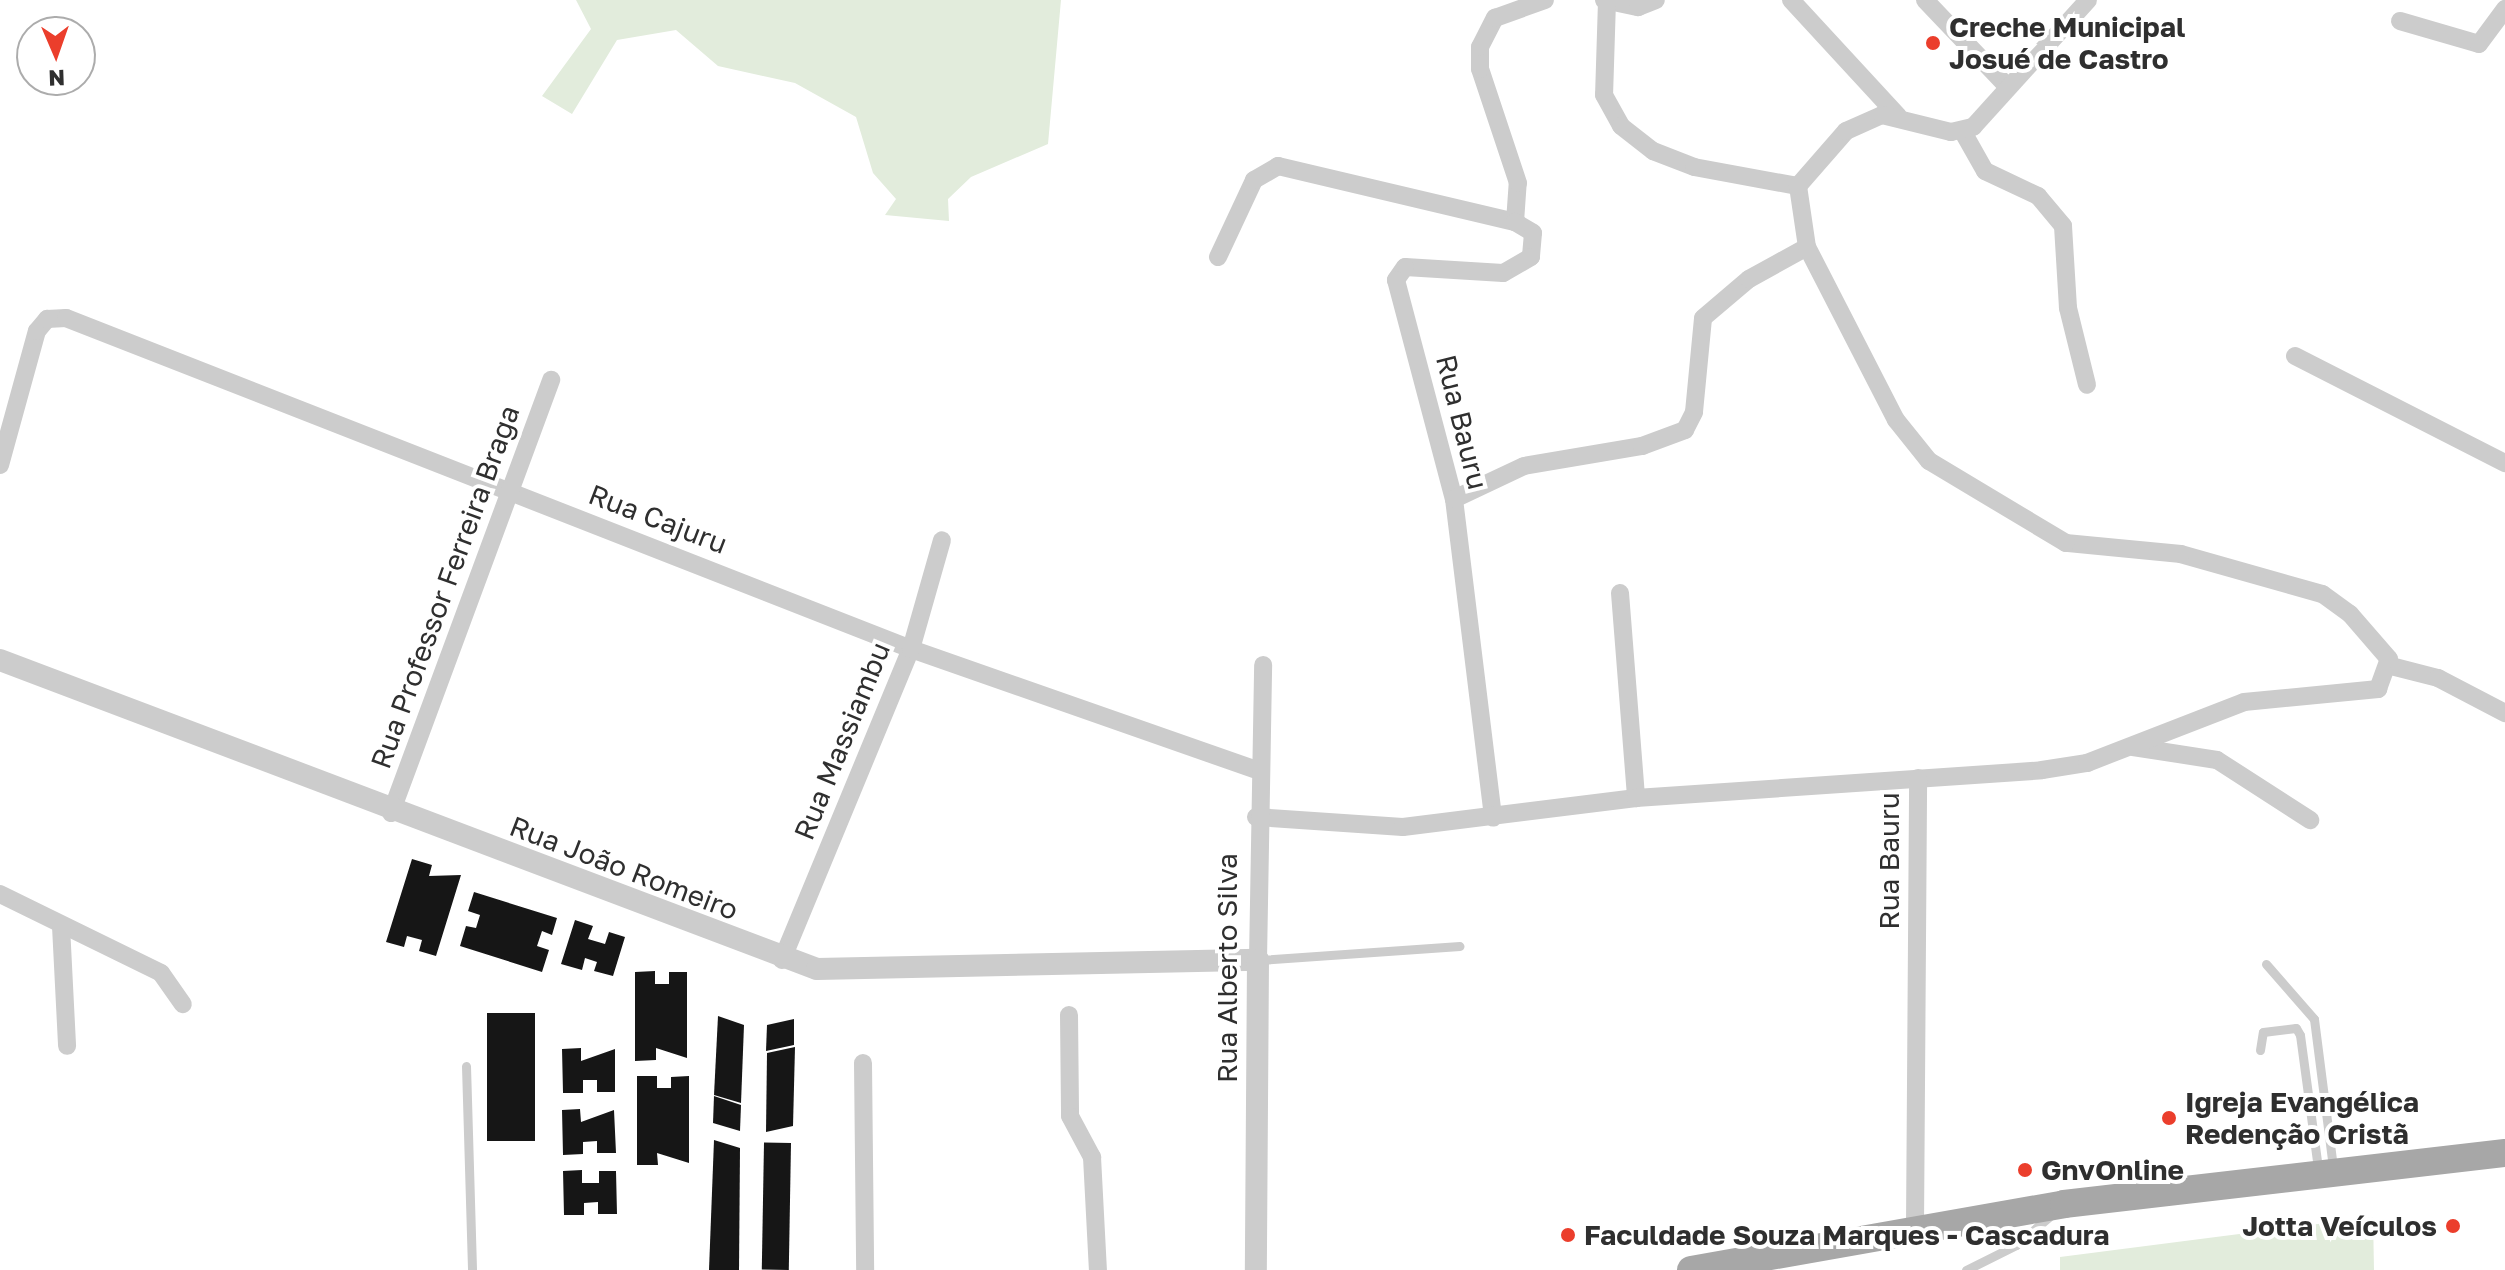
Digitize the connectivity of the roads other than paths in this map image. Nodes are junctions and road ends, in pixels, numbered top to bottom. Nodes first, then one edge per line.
1 (1545, 0) edge
2 (1605, 0) edge
3 (1656, 0) edge
4 (1791, 0) edge
5 (1925, 0) edge
6 (2088, 0) edge
7 (2505, 9) edge
8 (2400, 21) dead end
9 (2005, 84) junction
10 (1898, 116) junction
11 (1963, 132) junction
12 (1798, 186) junction
13 (1515, 222) junction
14 (1807, 247) junction
15 (1218, 257) dead end
16 (2295, 356) dead end
17 (551, 380) dead end
18 (2087, 385) dead end
19 (2505, 463) edge
20 (0, 465) edge
21 (511, 491) junction
22 (1454, 499) junction
23 (942, 540) dead end
24 (1620, 593) dead end
25 (911, 649) junction
26 (0, 660) edge
27 (1263, 665) dead end
28 (2391, 666) junction
29 (2505, 713) edge
30 (2132, 747) junction
31 (1257, 770) junction
32 (1918, 778) junction
33 (1636, 798) junction
34 (391, 813) junction
35 (1256, 817) junction
36 (1493, 818) junction
37 (2310, 820) dead end
38 (0, 894) edge
39 (61, 926) junction
40 (1460, 946) dead end
41 (782, 960) junction
42 (1258, 960) junction
43 (2266, 964) dead end
44 (183, 1004) dead end
45 (1069, 1015) dead end
46 (67, 1046) dead end
47 (2260, 1050) dead end
48 (863, 1063) dead end
49 (466, 1066) dead end
50 (2505, 1153) edge
51 (2326, 1172) junction
52 (2064, 1204) junction
53 (1915, 1227) junction
54 (472, 1270) edge
55 (865, 1270) edge
56 (1098, 1270) edge
57 (1256, 1270) edge
58 (1691, 1270) edge
59 (1966, 1270) edge

1 - 13 street
2 - 3 street
2 - 12 street
4 - 10 street
5 - 9 street
6 - 9 street
7 - 8 street
9 - 11 street
10 - 11 street
10 - 12 street
11 - 18 street
12 - 14 street
13 - 15 street
13 - 22 street, Rua Bauru
14 - 22 street
14 - 28 street
16 - 19 street
17 - 21 street, Rua Professor Ferreira Braga
20 - 21 street, Rua Cajuru
21 - 25 street, Rua Cajuru
21 - 34 street, Rua Professor Ferreira Braga
22 - 36 street, Rua Bauru
23 - 25 street, Rua Massiambu
24 - 33 street
25 - 31 street, Rua Cajuru
25 - 41 street, Rua Massiambu
26 - 34 street, Rua João Romeiro
27 - 31 street, Rua Alberto Silva
28 - 29 street
28 - 30 street
30 - 32 street
30 - 37 street
31 - 35 street, Rua Alberto Silva
32 - 33 street, Rua Bauru
32 - 53 street, Rua Bauru
33 - 36 street, Rua Bauru
34 - 41 street, Rua João Romeiro
35 - 36 street, Rua Bauru
35 - 42 street, Rua Alberto Silva
38 - 39 street
39 - 44 street
39 - 46 street
40 - 42 lane
41 - 42 street, Rua João Romeiro
42 - 57 street, Rua Alberto Silva
43 - 51 lane
45 - 56 street
47 - 51 lane
48 - 55 street
49 - 54 lane
50 - 51 main road
51 - 52 main road
52 - 53 main road
52 - 59 lane
53 - 58 main road

